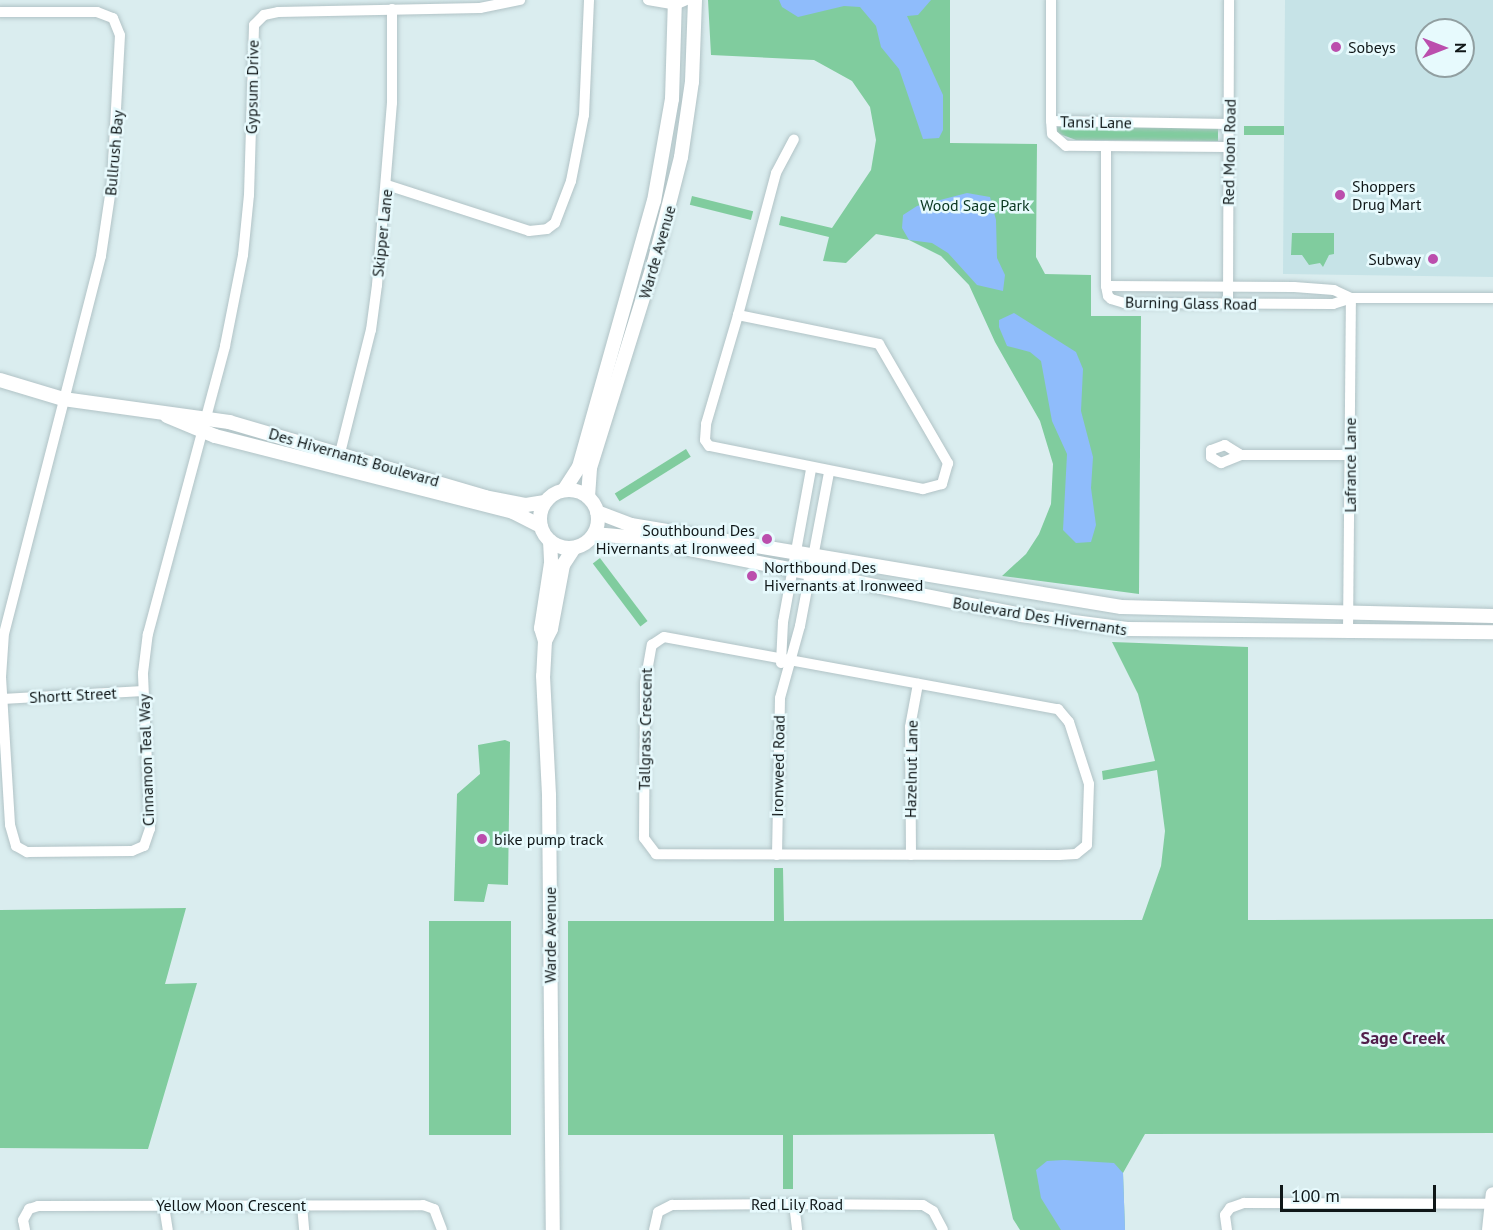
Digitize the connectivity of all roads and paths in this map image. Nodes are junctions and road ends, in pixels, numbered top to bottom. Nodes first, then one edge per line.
1 (520, 0) edge
2 (589, 0) edge
3 (648, 0) edge
4 (695, 0) edge
5 (1051, 0) edge
6 (1229, 0) edge
7 (678, 2) edge
8 (392, 9) junction
9 (0, 12) edge
10 (1051, 121) junction
11 (1230, 123) junction
12 (794, 139) dead end
13 (1106, 146) junction
14 (1229, 147) junction
15 (387, 185) junction
16 (1106, 286) junction
17 (1228, 286) junction
18 (1351, 298) junction
19 (1493, 298) edge
20 (1228, 303) junction
21 (738, 315) junction
22 (0, 380) edge
23 (63, 399) junction
24 (159, 413) junction
25 (206, 417) junction
26 (202, 432) junction
27 (340, 453) junction
28 (1241, 454) dead end
29 (1349, 454) junction
30 (811, 469) junction
31 (829, 472) junction
32 (564, 490) junction
33 (588, 497) junction
34 (545, 502) junction
35 (597, 512) junction
36 (541, 526) junction
37 (594, 534) junction
38 (550, 541) junction
39 (574, 548) junction
40 (797, 551) junction
41 (814, 554) junction
42 (792, 572) junction
43 (810, 576) junction
44 (1348, 613) junction
45 (1493, 616) edge
46 (1493, 632) edge
47 (1348, 633) junction
48 (545, 641) junction
49 (785, 659) junction
50 (918, 684) junction
51 (143, 691) junction
52 (3, 699) junction
53 (777, 855) junction
54 (911, 855) junction
55 (1492, 1200) edge
56 (794, 1204) junction
57 (302, 1205) junction
58 (164, 1206) junction
59 (25, 1230) edge
60 (168, 1230) edge
61 (304, 1230) edge
62 (442, 1230) edge
63 (553, 1230) edge
64 (654, 1230) edge
65 (797, 1230) edge
66 (943, 1230) edge
67 (1227, 1230) edge
68 (1489, 1230) edge

1 - 8 street, Gypsum Drive
2 - 15 street
3 - 7 street
4 - 33 street, Warde Avenue
5 - 10 street
6 - 11 street, Red Moon Road
7 - 32 street, Warde Avenue
8 - 15 street, Skipper Lane
8 - 25 street, Gypsum Drive
9 - 23 street, Bullrush Bay
10 - 11 street, Tansi Lane
10 - 13 street, Tansi Lane
11 - 14 street, Red Moon Road
12 - 21 street
13 - 14 street, Tansi Lane
13 - 16 street
14 - 17 street, Red Moon Road
15 - 27 street, Skipper Lane
16 - 17 street, Burning Glass Road
16 - 20 street, Burning Glass Road
17 - 18 street, Burning Glass Road
17 - 20 street, Red Moon Road
18 - 19 street, Burning Glass Road
18 - 20 street, Burning Glass Road
18 - 29 street, Lafrance Lane
21 - 30 street
21 - 31 street
22 - 23 street, Des Hivernants Boulevard
23 - 24 street, Des Hivernants Boulevard
23 - 52 street, Cinnamon Teal Way
24 - 25 street, Des Hivernants Boulevard
24 - 26 street, Des Hivernants Boulevard
25 - 26 street, Cinnamon Teal Way
25 - 27 street, Des Hivernants Boulevard
26 - 36 street, Des Hivernants Boulevard
26 - 51 street, Cinnamon Teal Way
27 - 34 street, Des Hivernants Boulevard
28 - 29 street
29 - 44 street, Lafrance Lane
30 - 31 street
30 - 40 street, Ironweed Road
31 - 41 street, Ironweed Road
32 - 33 street
32 - 34 street
33 - 35 street
34 - 36 street
35 - 37 street
35 - 40 street, Boulevard Des Hivernants
36 - 38 street
37 - 39 street
37 - 42 street, Boulevard Des Hivernants
38 - 39 street
38 - 48 street, Warde Avenue
39 - 48 street, Warde Avenue
40 - 41 street, Boulevard Des Hivernants
40 - 42 street, Ironweed Road
41 - 43 street, Ironweed Road
41 - 44 street, Boulevard Des Hivernants
42 - 43 street, Boulevard Des Hivernants
42 - 49 street, Ironweed Road
43 - 47 street, Boulevard Des Hivernants
43 - 49 street, Ironweed Road
44 - 45 street, Boulevard Des Hivernants
44 - 47 street, Lafrance Lane
46 - 47 street, Boulevard Des Hivernants
48 - 63 street, Warde Avenue
49 - 50 street, Tallgrass Crescent
49 - 53 street, Ironweed Road
49 - 53 street, Tallgrass Crescent
50 - 54 street, Hazelnut Lane
50 - 54 street, Tallgrass Crescent
51 - 52 street, Shortt Street
51 - 52 street, Cinnamon Teal Way
53 - 54 street, Tallgrass Crescent
55 - 67 street
55 - 68 street
56 - 64 street, Red Lily Road
56 - 65 street
56 - 66 street, Red Lily Road
57 - 58 street, Yellow Moon Crescent
57 - 61 street
57 - 62 street, Yellow Moon Crescent
58 - 59 street, Yellow Moon Crescent
58 - 60 street

